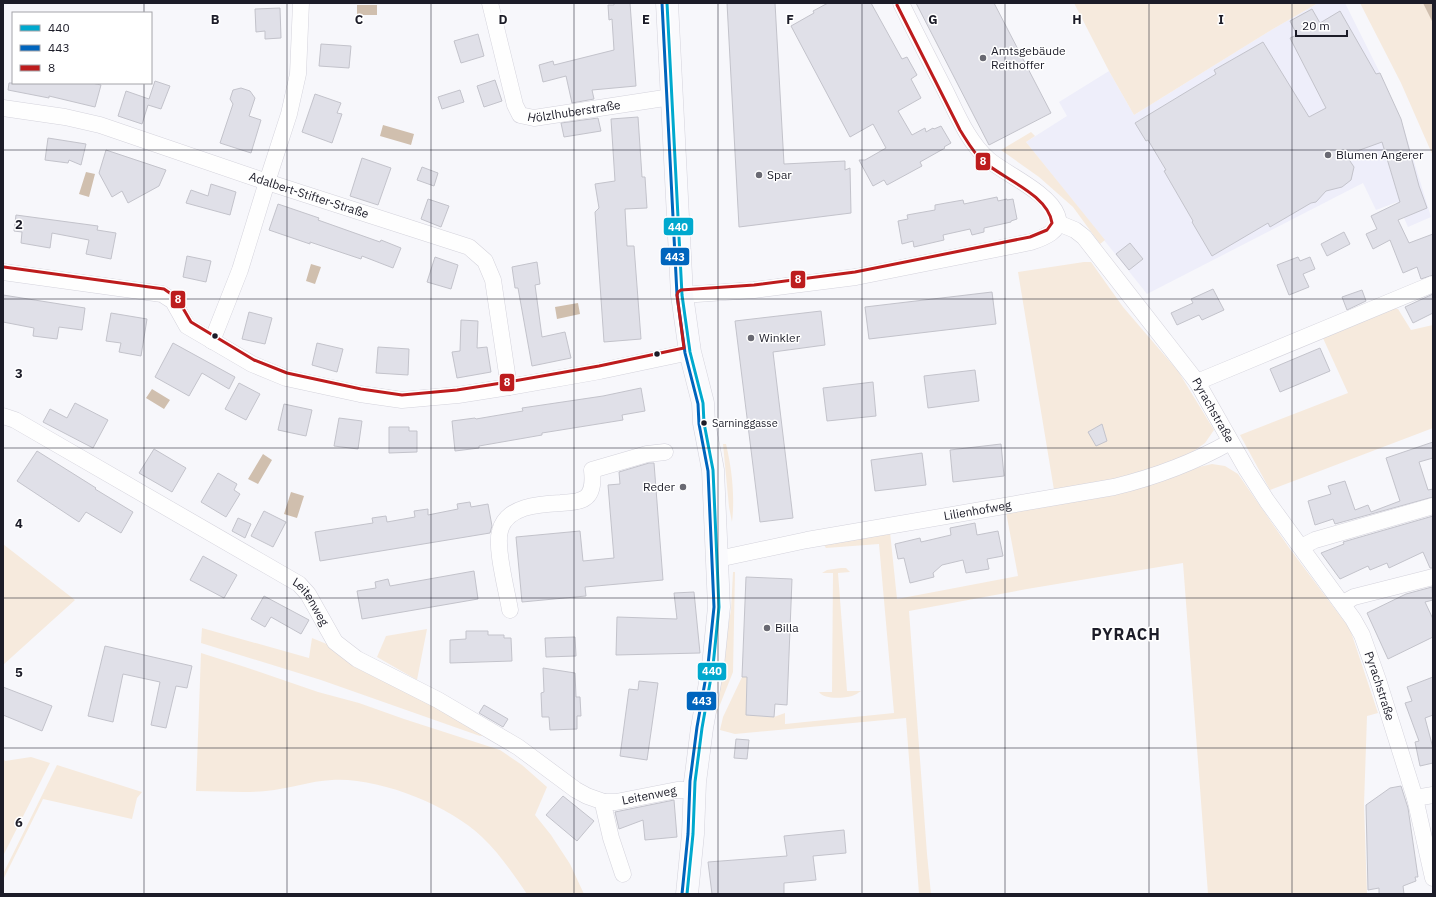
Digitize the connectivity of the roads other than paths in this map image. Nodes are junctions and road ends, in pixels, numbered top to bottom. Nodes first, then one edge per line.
1 (301, 3) edge
2 (490, 3) edge
3 (667, 3) edge
4 (901, 3) edge
5 (671, 97) junction
6 (3, 108) edge
7 (267, 182) junction
8 (1058, 223) junction
9 (3, 272) edge
10 (1433, 284) edge
11 (682, 295) junction
12 (212, 341) junction
13 (690, 352) junction
14 (1197, 382) junction
15 (509, 387) junction
16 (3, 416) edge
17 (1230, 442) junction
18 (665, 452) dead end
19 (1433, 506) edge
20 (1301, 547) junction
21 (718, 559) junction
22 (1433, 577) edge
23 (1343, 603) junction
24 (510, 610) dead end
25 (694, 790) junction
26 (1433, 795) edge
27 (1415, 798) junction
28 (604, 802) junction
29 (623, 874) dead end
30 (1433, 878) edge
31 (687, 894) edge

1 - 7 street
2 - 5 street, Hölzlhuberstraße
3 - 5 street
4 - 8 street
5 - 11 street
6 - 7 street, Adalbert-Stifter-Straße
7 - 12 street
7 - 15 street, Adalbert-Stifter-Straße
8 - 11 street
8 - 14 street, Pyrachstraße
9 - 12 street
10 - 14 street
11 - 13 street
12 - 15 street
13 - 15 street
13 - 21 street
14 - 17 street, Pyrachstraße
16 - 28 street, Leitenweg
17 - 20 street, Pyrachstraße
17 - 21 street, Lilienhofweg
18 - 24 street
19 - 20 street
20 - 23 street, Pyrachstraße
21 - 25 street
22 - 23 street
23 - 27 street, Pyrachstraße
25 - 28 street, Leitenweg
25 - 31 street
26 - 27 street
27 - 30 street, Pyrachstraße
28 - 29 street, Leitenweg

